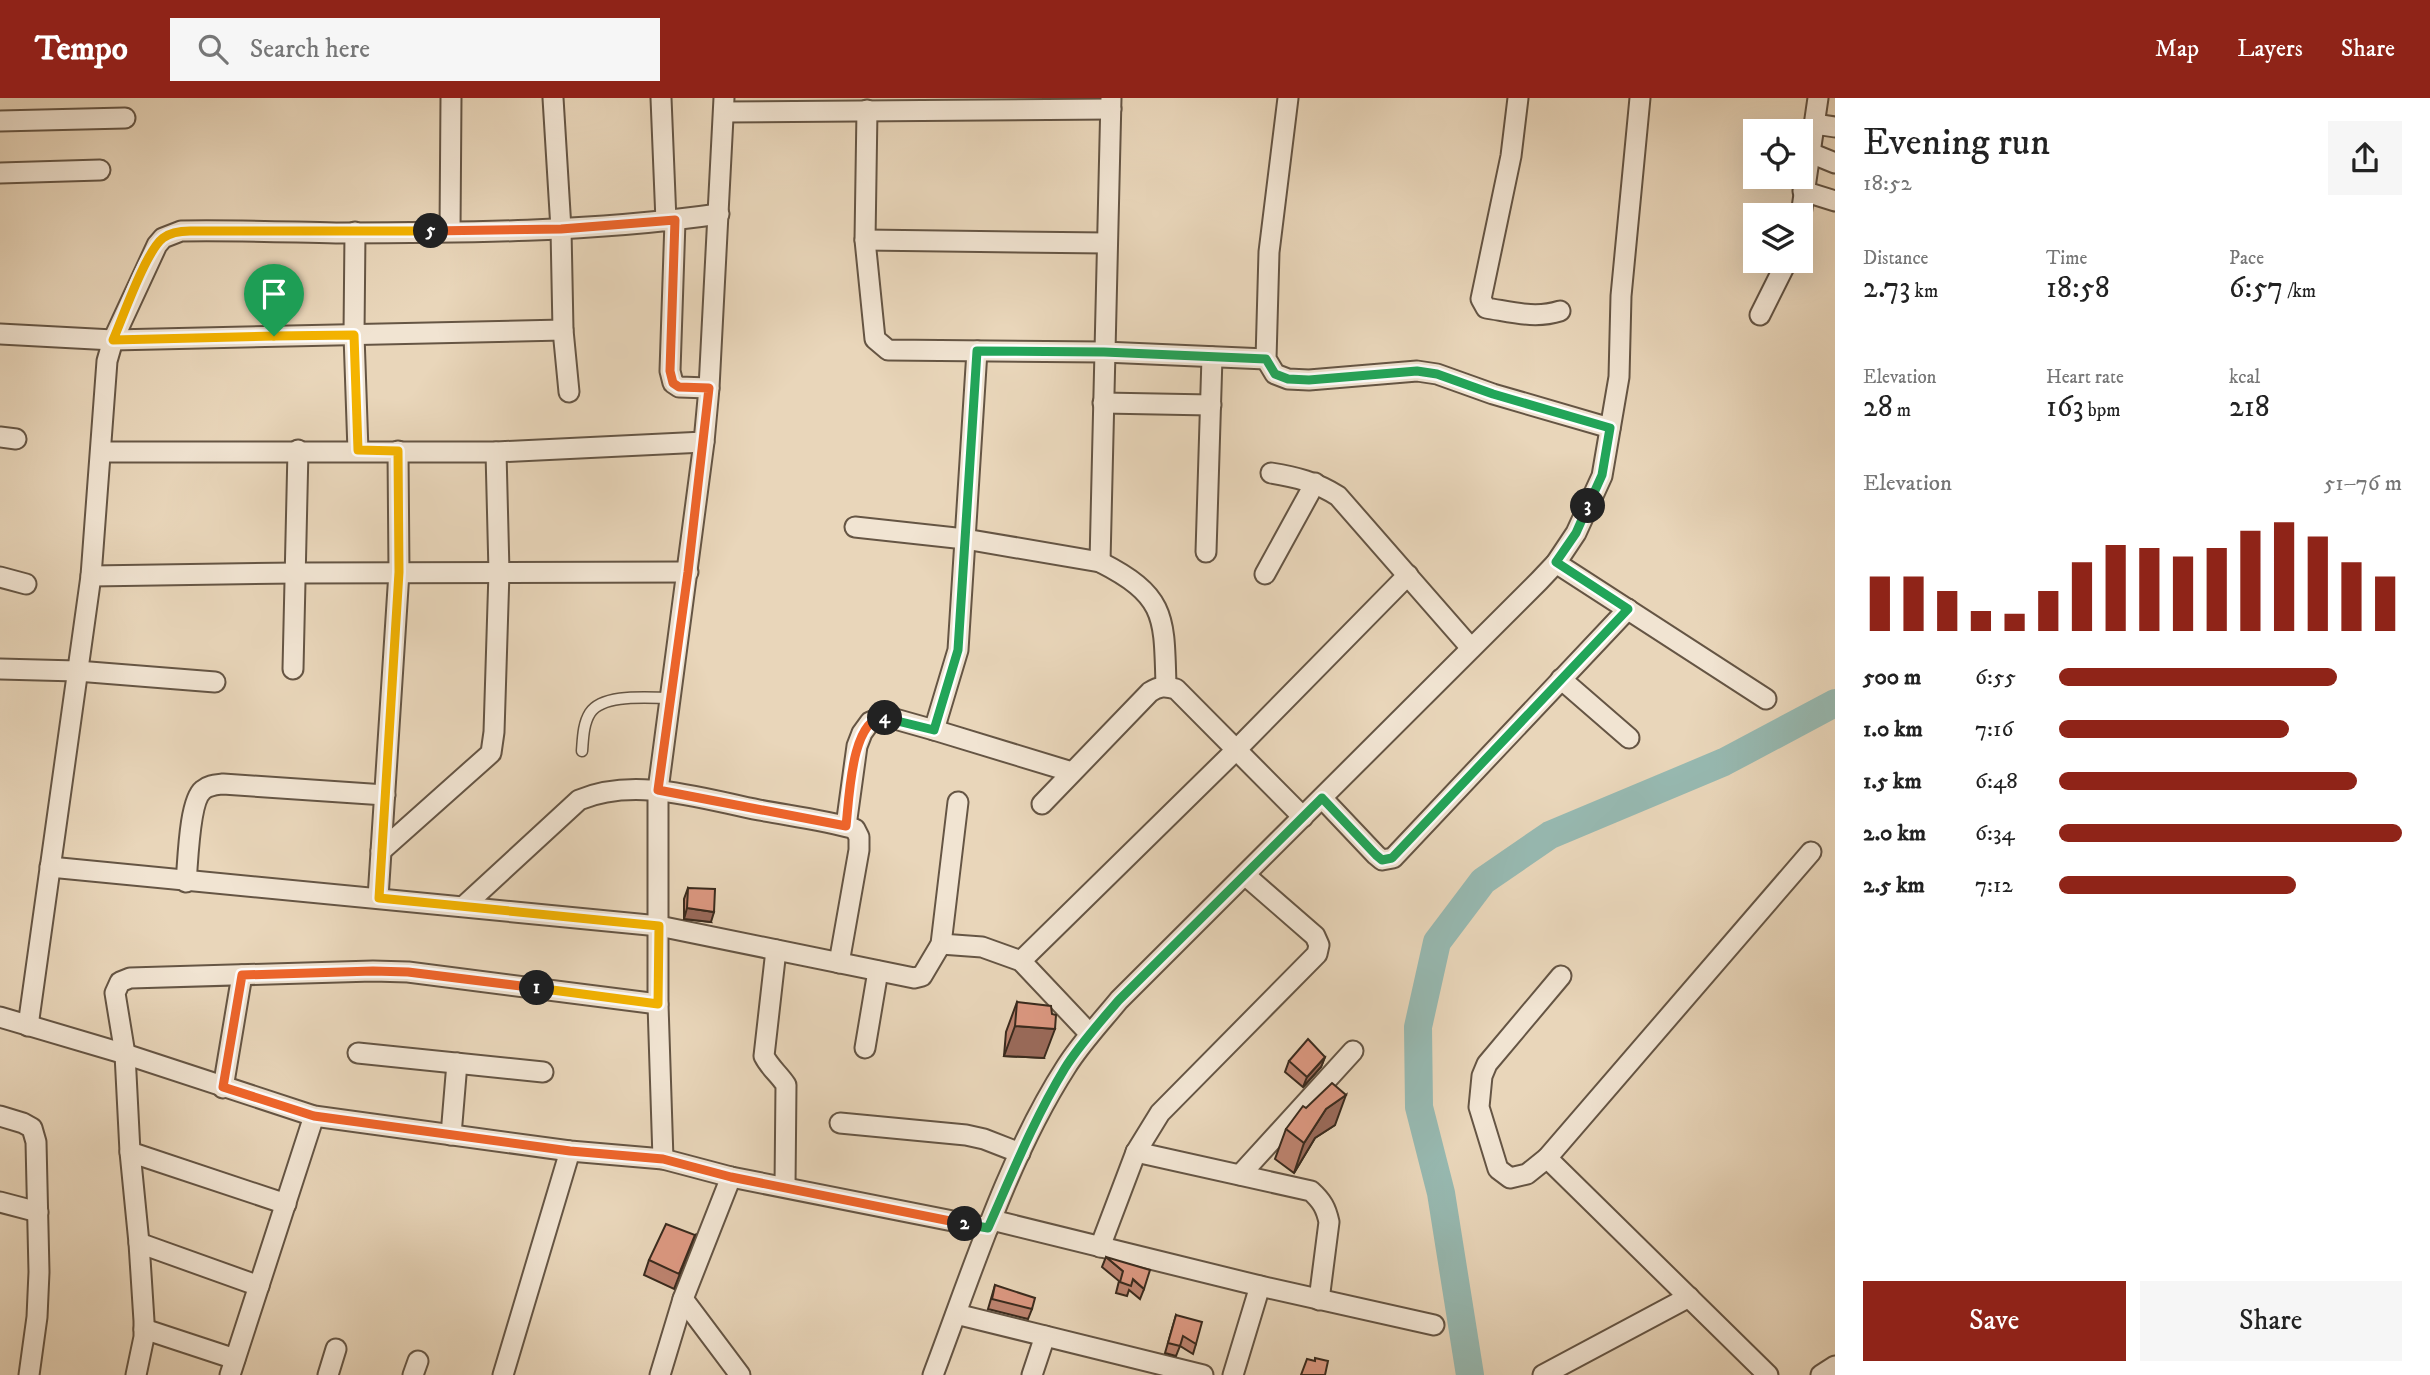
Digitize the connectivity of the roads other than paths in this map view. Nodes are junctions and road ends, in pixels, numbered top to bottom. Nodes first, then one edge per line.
1 (451, 98) edge
2 (553, 98) edge
3 (661, 98) edge
4 (1287, 98) edge
5 (1518, 98) edge
6 (1640, 98) edge
7 (1818, 98) edge
8 (1111, 104) edge
9 (724, 105) edge
10 (867, 110) junction
11 (125, 118) dead end
12 (0, 121) edge
13 (1815, 124) junction
14 (1835, 127) edge
15 (1813, 132) edge
16 (1813, 154) edge
17 (1835, 163) edge
18 (100, 170) dead end
19 (0, 173) edge
20 (1803, 191) joint
21 (1835, 201) edge
22 (1802, 203) edge
23 (719, 214) junction
24 (670, 221) junction
25 (561, 229) junction
26 (450, 231) junction
27 (355, 232) junction
28 (865, 240) junction
29 (1106, 243) junction
30 (1781, 273) edge
31 (1560, 311) dead end
32 (1760, 315) dead end
33 (563, 330) junction
34 (0, 334) edge
35 (354, 335) junction
36 (113, 340) junction
37 (977, 351) junction
38 (1104, 352) junction
39 (1212, 356) junction
40 (1266, 359) junction
41 (709, 388) junction
42 (569, 392) dead end
43 (1103, 403) junction
44 (1211, 405) junction
45 (1610, 428) junction
46 (704, 442) junction
47 (298, 450) junction
48 (358, 450) junction
49 (398, 451) junction
50 (101, 452) junction
51 (496, 452) junction
52 (1271, 473) dead end
53 (1315, 483) junction
54 (855, 527) dead end
55 (965, 539) junction
56 (1206, 552) dead end
57 (1100, 562) junction
58 (1556, 562) junction
59 (399, 572) junction
60 (499, 572) junction
61 (688, 572) junction
62 (296, 573) junction
63 (1265, 574) dead end
64 (1408, 575) junction
65 (91, 576) junction
66 (0, 578) edge
67 (26, 584) dead end
68 (1628, 609) junction
69 (1471, 648) junction
70 (0, 669) edge
71 (293, 669) dead end
72 (77, 671) junction
73 (1561, 680) junction
74 (215, 681) dead end
75 (1166, 686) junction
76 (670, 698) junction
77 (1766, 699) dead end
78 (934, 730) junction
79 (1629, 738) dead end
80 (1236, 750) junction
81 (582, 751) dead end
82 (1072, 772) junction
83 (658, 790) junction
84 (385, 794) junction
85 (1322, 798) junction
86 (958, 802) dead end
87 (1042, 804) dead end
88 (1303, 817) junction
89 (846, 826) junction
90 (381, 851) junction
91 (1811, 852) dead end
92 (50, 867) junction
93 (1245, 875) junction
94 (186, 881) junction
95 (379, 898) junction
96 (464, 906) junction
97 (659, 926) junction
98 (941, 944) junction
99 (776, 950) junction
100 (1021, 961) junction
101 (839, 963) junction
102 (878, 971) junction
103 (242, 975) junction
104 (1561, 976) dead end
105 (658, 1004) junction
106 (0, 1017) edge
107 (28, 1026) junction
108 (1090, 1034) junction
109 (865, 1048) dead end
110 (1353, 1051) dead end
111 (358, 1053) dead end
112 (125, 1054) junction
113 (457, 1063) junction
114 (543, 1072) dead end
115 (223, 1087) junction
116 (0, 1116) edge
117 (314, 1116) junction
118 (840, 1123) dead end
119 (451, 1135) junction
120 (570, 1151) junction
121 (130, 1152) junction
122 (1136, 1152) junction
123 (1020, 1153) junction
124 (1547, 1158) junction
125 (663, 1159) junction
126 (1240, 1175) junction
127 (731, 1177) junction
128 (785, 1186) junction
129 (0, 1202) edge
130 (286, 1204) junction
131 (38, 1212) junction
132 (990, 1224) junction
133 (139, 1243) junction
134 (1100, 1247) junction
135 (259, 1286) junction
136 (1260, 1286) junction
137 (1689, 1297) junction
138 (683, 1299) junction
139 (1319, 1300) junction
140 (956, 1314) junction
141 (1434, 1325) dead end
142 (144, 1329) junction
143 (1045, 1336) junction
144 (337, 1349) dead end
145 (1835, 1366) edge
146 (232, 1367) edge
147 (29, 1375) edge
148 (136, 1375) edge
149 (328, 1375) edge
150 (503, 1375) edge
151 (660, 1375) edge
152 (740, 1375) edge
153 (933, 1375) edge
154 (1032, 1375) edge
155 (1203, 1375) edge
156 (1233, 1375) edge
157 (1543, 1375) edge
158 (1768, 1375) edge
159 (1821, 1375) edge

1 - 26 street
2 - 25 street
3 - 24 street
4 - 40 street
5 - 31 street
6 - 45 street
7 - 13 street
8 - 10 street
8 - 29 street
9 - 10 street
9 - 23 street
10 - 28 street
11 - 12 street
13 - 14 street
13 - 15 street
16 - 17 street
18 - 19 street
20 - 21 street
20 - 22 street
23 - 24 street
23 - 41 street
24 - 25 street
24 - 41 street
25 - 26 street
25 - 33 street
26 - 27 street
27 - 35 street
27 - 36 street
28 - 29 street
28 - 37 street
29 - 38 street
30 - 32 street
33 - 35 street
33 - 42 street
34 - 36 street
35 - 36 street
35 - 48 street
36 - 50 street
37 - 38 street
37 - 55 street
38 - 39 street
38 - 43 street
39 - 40 street
39 - 44 street
40 - 45 street
41 - 46 street
43 - 44 street
43 - 57 street
44 - 56 street
45 - 58 street
46 - 51 street
46 - 61 street
47 - 48 street
47 - 50 street
47 - 62 street
48 - 49 street
49 - 51 street
49 - 59 street
50 - 65 street
51 - 60 street
52 - 53 street
53 - 63 street
53 - 64 street
54 - 55 street
55 - 57 street
55 - 78 street
57 - 75 street
58 - 68 street
58 - 69 street
59 - 60 street
59 - 62 street
59 - 84 street
60 - 61 street
60 - 90 street
61 - 76 street
62 - 65 street
62 - 71 street
64 - 69 street
64 - 80 street
65 - 72 street
66 - 67 street
68 - 73 street
68 - 77 street
69 - 85 street
70 - 72 street
72 - 74 street
72 - 92 street
73 - 79 street
73 - 85 street
75 - 80 street
75 - 82 street
76 - 81 lane
76 - 83 street
78 - 82 street
78 - 89 street
80 - 88 street
80 - 100 street
82 - 87 street
83 - 89 street
83 - 96 street
83 - 97 street
84 - 90 street
84 - 94 street
85 - 88 street
86 - 98 street
88 - 93 street
89 - 101 street
90 - 95 street
91 - 124 street
92 - 94 street
92 - 107 street
93 - 108 street
93 - 122 street
94 - 95 street
95 - 96 street
96 - 97 street
97 - 99 street
97 - 105 street
98 - 100 street
98 - 102 street
99 - 101 street
99 - 128 street
100 - 108 street
101 - 102 street
102 - 109 street
103 - 105 street
103 - 112 street
103 - 115 street
104 - 124 street
105 - 125 street
106 - 107 street
107 - 112 street
108 - 123 street
110 - 126 street
111 - 113 street
112 - 115 street
112 - 121 street
113 - 114 street
113 - 119 street
115 - 117 street
116 - 131 street
117 - 119 street
117 - 130 street
118 - 123 street
119 - 120 street
120 - 125 street
120 - 150 street
121 - 130 street
121 - 133 street
122 - 126 street
122 - 134 street
123 - 132 street
124 - 137 street
125 - 127 street
126 - 139 street
127 - 128 street
127 - 138 street
128 - 132 street
129 - 131 street
130 - 135 street
131 - 147 street
132 - 134 street
132 - 140 street
133 - 135 street
133 - 142 street
134 - 136 street
135 - 146 street
136 - 139 street
136 - 156 street
137 - 157 street
137 - 158 street
138 - 151 street
138 - 152 street
139 - 141 street
140 - 143 street
140 - 153 street
142 - 146 street
142 - 148 street
143 - 154 street
143 - 155 street
144 - 149 street
145 - 159 street

